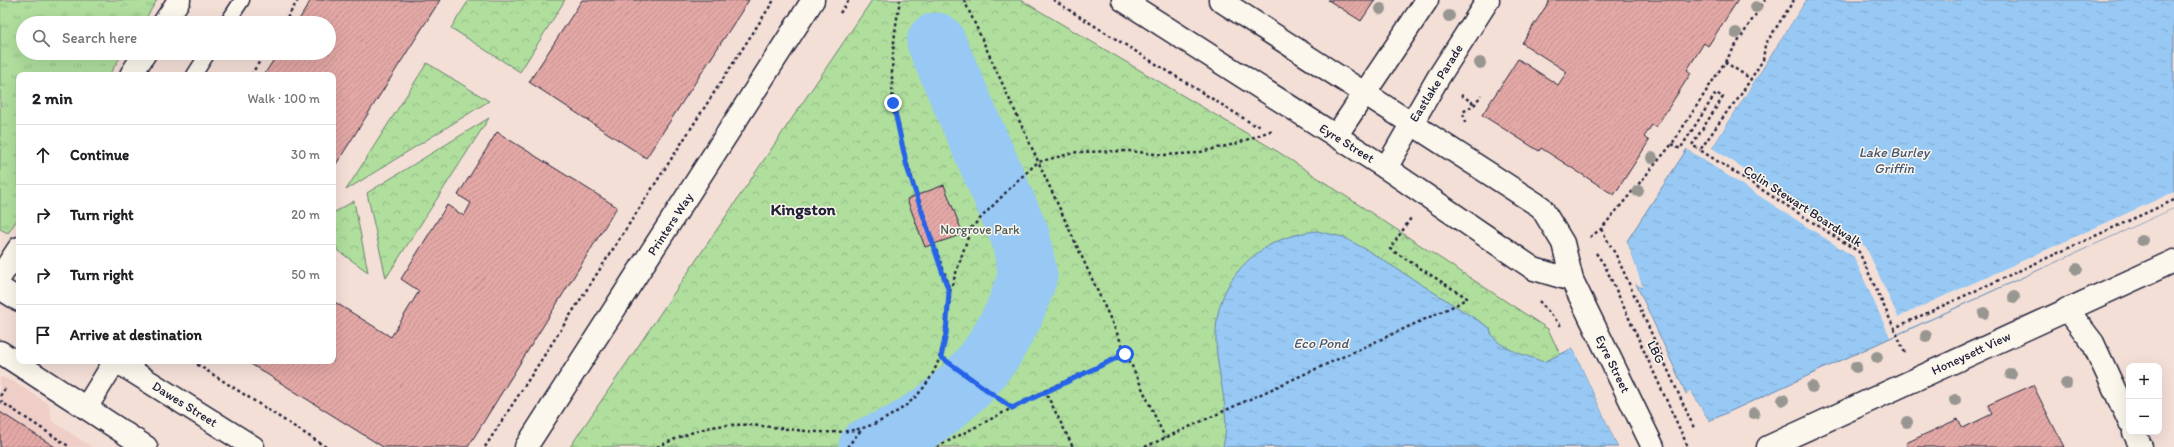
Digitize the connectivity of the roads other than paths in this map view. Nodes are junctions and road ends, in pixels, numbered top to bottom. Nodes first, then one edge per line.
1 (179, 0) edge
2 (242, 0) edge
3 (813, 0) edge
4 (1123, 0) edge
5 (1220, 0) edge
6 (1426, 0) edge
7 (1488, 0) edge
8 (169, 16) edge
9 (232, 16) edge
10 (140, 60) edge
11 (204, 60) edge
12 (132, 72) edge
13 (196, 72) edge
14 (1366, 93) junction
15 (1412, 122) junction
16 (1336, 136) junction
17 (1386, 168) junction
18 (16, 253) edge
19 (2174, 261) edge
20 (0, 277) edge
21 (1572, 280) junction
22 (0, 288) edge
23 (16, 298) edge
24 (2067, 309) junction
25 (0, 352) edge
26 (16, 362) edge
27 (18, 364) edge
28 (114, 364) edge
29 (121, 364) edge
30 (86, 408) junction
31 (2126, 414) edge
32 (2135, 435) edge
33 (1653, 446) edge
34 (146, 447) edge
35 (253, 447) edge
36 (526, 447) edge
37 (1768, 447) edge
38 (2141, 447) edge

1 - 8 street
2 - 9 lane
3 - 36 street, Printers Way
4 - 16 street, Eyre Street
5 - 14 street, Eyre Street
6 - 14 street
7 - 15 street, Eastlake Parade
10 - 12 street
11 - 13 lane
14 - 15 street, Eyre Street
14 - 16 street
15 - 17 street, Eastlake Parade
15 - 21 street, Eyre Street
16 - 17 street, Eyre Street
17 - 21 street, Eyre Street
18 - 20 street
19 - 24 street, Honeysett View
21 - 33 street, Eyre Street
22 - 23 street
24 - 31 street
24 - 37 street, Honeysett View
25 - 26 street
27 - 30 street
28 - 30 street, Dawes Street
29 - 35 street, Dawes Street
30 - 34 street
32 - 38 street

